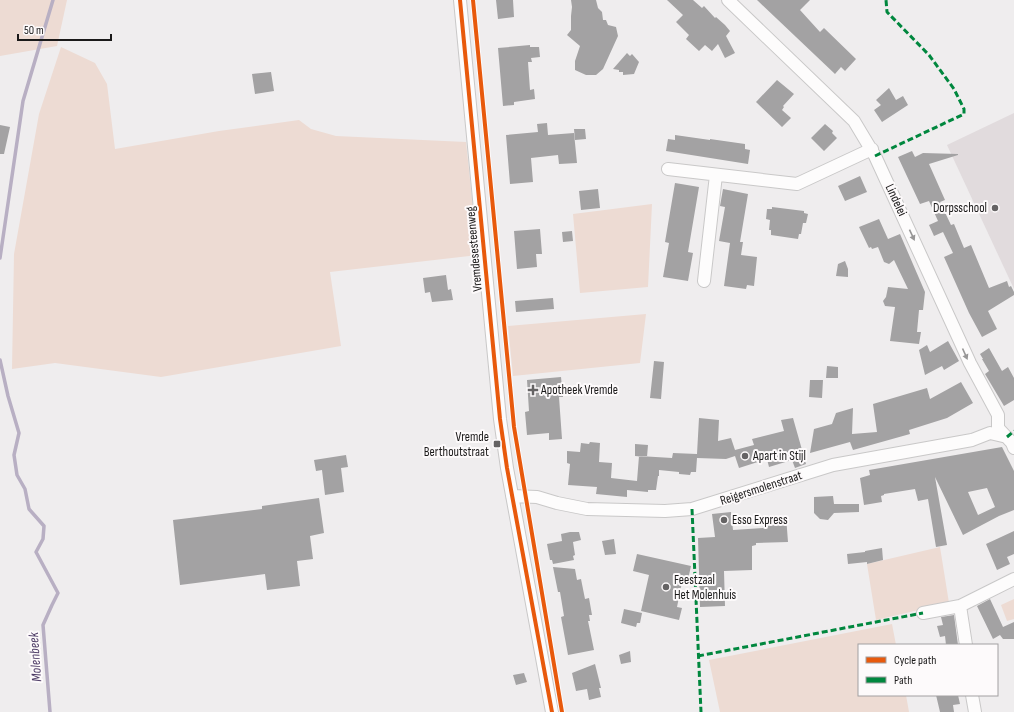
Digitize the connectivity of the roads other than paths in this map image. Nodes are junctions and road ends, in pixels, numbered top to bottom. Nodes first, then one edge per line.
1 (460, 0) edge
2 (728, 0) edge
3 (872, 149) junction
4 (668, 169) dead end
5 (716, 175) junction
6 (704, 281) dead end
7 (1007, 437) junction
8 (1014, 448) edge
9 (512, 496) junction
10 (1014, 579) edge
11 (960, 606) junction
12 (924, 613) dead end
13 (966, 644) edge
14 (972, 696) edge
15 (552, 712) edge
16 (975, 712) edge

1 - 9 street, Vremdesesteenweg
2 - 3 street, Lindelei
3 - 5 street
3 -> 7 street, Lindelei
4 - 5 street
5 - 6 street
7 - 8 street, Lindelei
7 - 9 street, Reigersmolenstraat
9 - 15 street, Vremdesesteenweg
10 - 11 street
11 - 12 street
11 - 13 street
14 - 16 street

